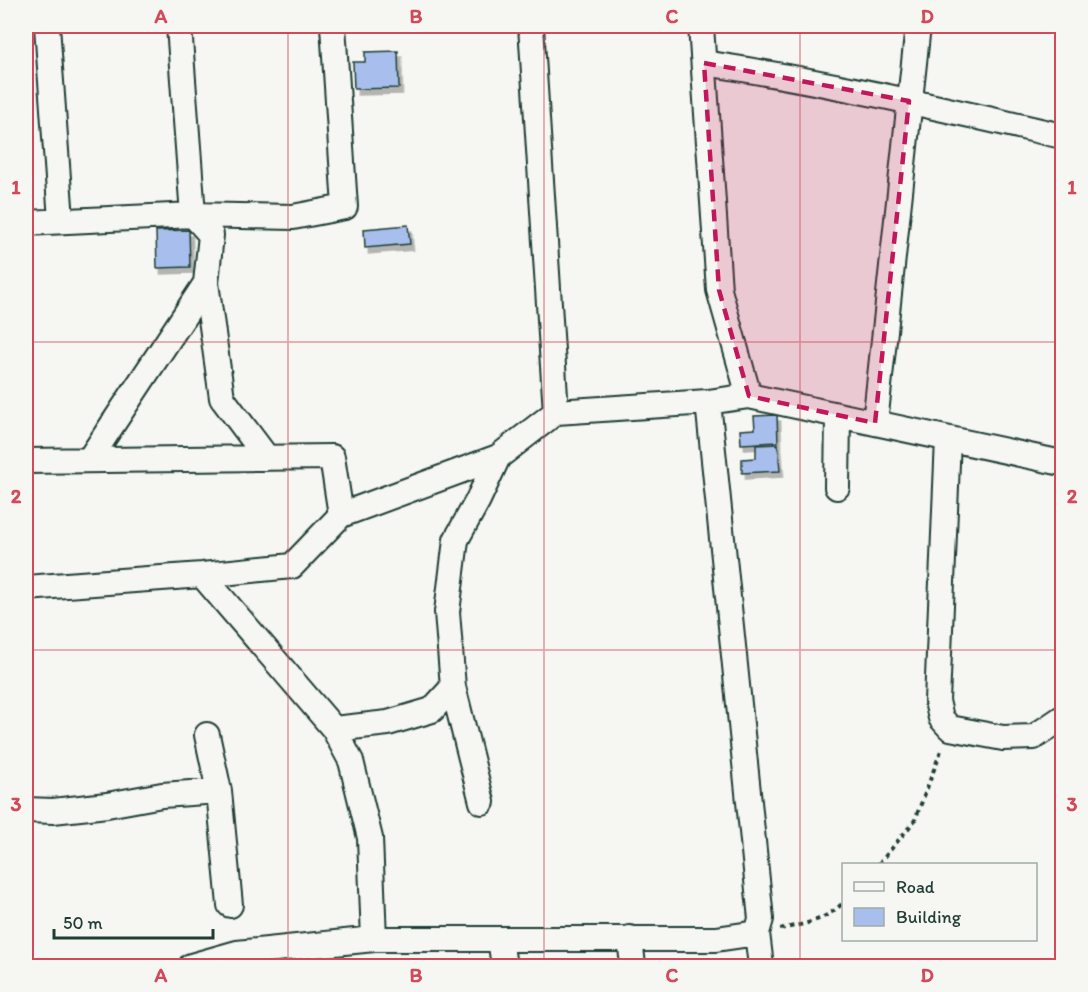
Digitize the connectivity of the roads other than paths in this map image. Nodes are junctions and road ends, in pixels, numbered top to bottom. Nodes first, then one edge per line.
1 (47, 26) edge
2 (179, 26) edge
3 (333, 26) edge
4 (531, 26) edge
5 (701, 26) edge
6 (918, 26) edge
7 (704, 63) junction
8 (909, 101) junction
9 (1062, 135) edge
10 (193, 215) junction
11 (62, 220) junction
12 (26, 223) edge
13 (206, 283) junction
14 (749, 396) junction
15 (708, 402) junction
16 (556, 412) junction
17 (838, 416) junction
18 (875, 423) junction
19 (948, 439) junction
20 (498, 457) junction
21 (267, 458) junction
22 (89, 460) junction
23 (26, 461) edge
24 (1062, 463) edge
25 (837, 487) dead end
26 (341, 515) junction
27 (202, 575) junction
28 (26, 588) edge
29 (453, 687) junction
30 (1062, 718) edge
31 (333, 729) junction
32 (207, 735) dead end
33 (219, 791) junction
34 (482, 802) dead end
35 (26, 810) edge
36 (230, 905) dead end
37 (757, 933) junction
38 (630, 938) junction
39 (374, 939) junction
40 (500, 939) junction
41 (191, 966) edge
42 (504, 966) edge
43 (633, 966) edge
44 (761, 966) edge

1 - 11 street
2 - 10 street
3 - 10 street
4 - 16 street
5 - 7 street
6 - 8 street
7 - 8 street
7 - 14 street
8 - 9 street
8 - 18 street
10 - 11 street
10 - 13 street
11 - 12 street
13 - 21 street
13 - 22 street
14 - 15 street
14 - 17 street
15 - 16 street
15 - 37 street
16 - 20 street
17 - 18 street
17 - 25 street
18 - 19 street
19 - 24 street
19 - 30 street
20 - 26 street
20 - 29 street
21 - 22 street
21 - 26 street
22 - 23 street
26 - 27 street
27 - 28 street
27 - 31 street
29 - 31 street
29 - 34 street
31 - 39 street
32 - 33 street
33 - 35 street
33 - 36 street
37 - 38 street
37 - 44 street
38 - 40 street
38 - 43 street
39 - 40 street
39 - 41 street
40 - 42 street

